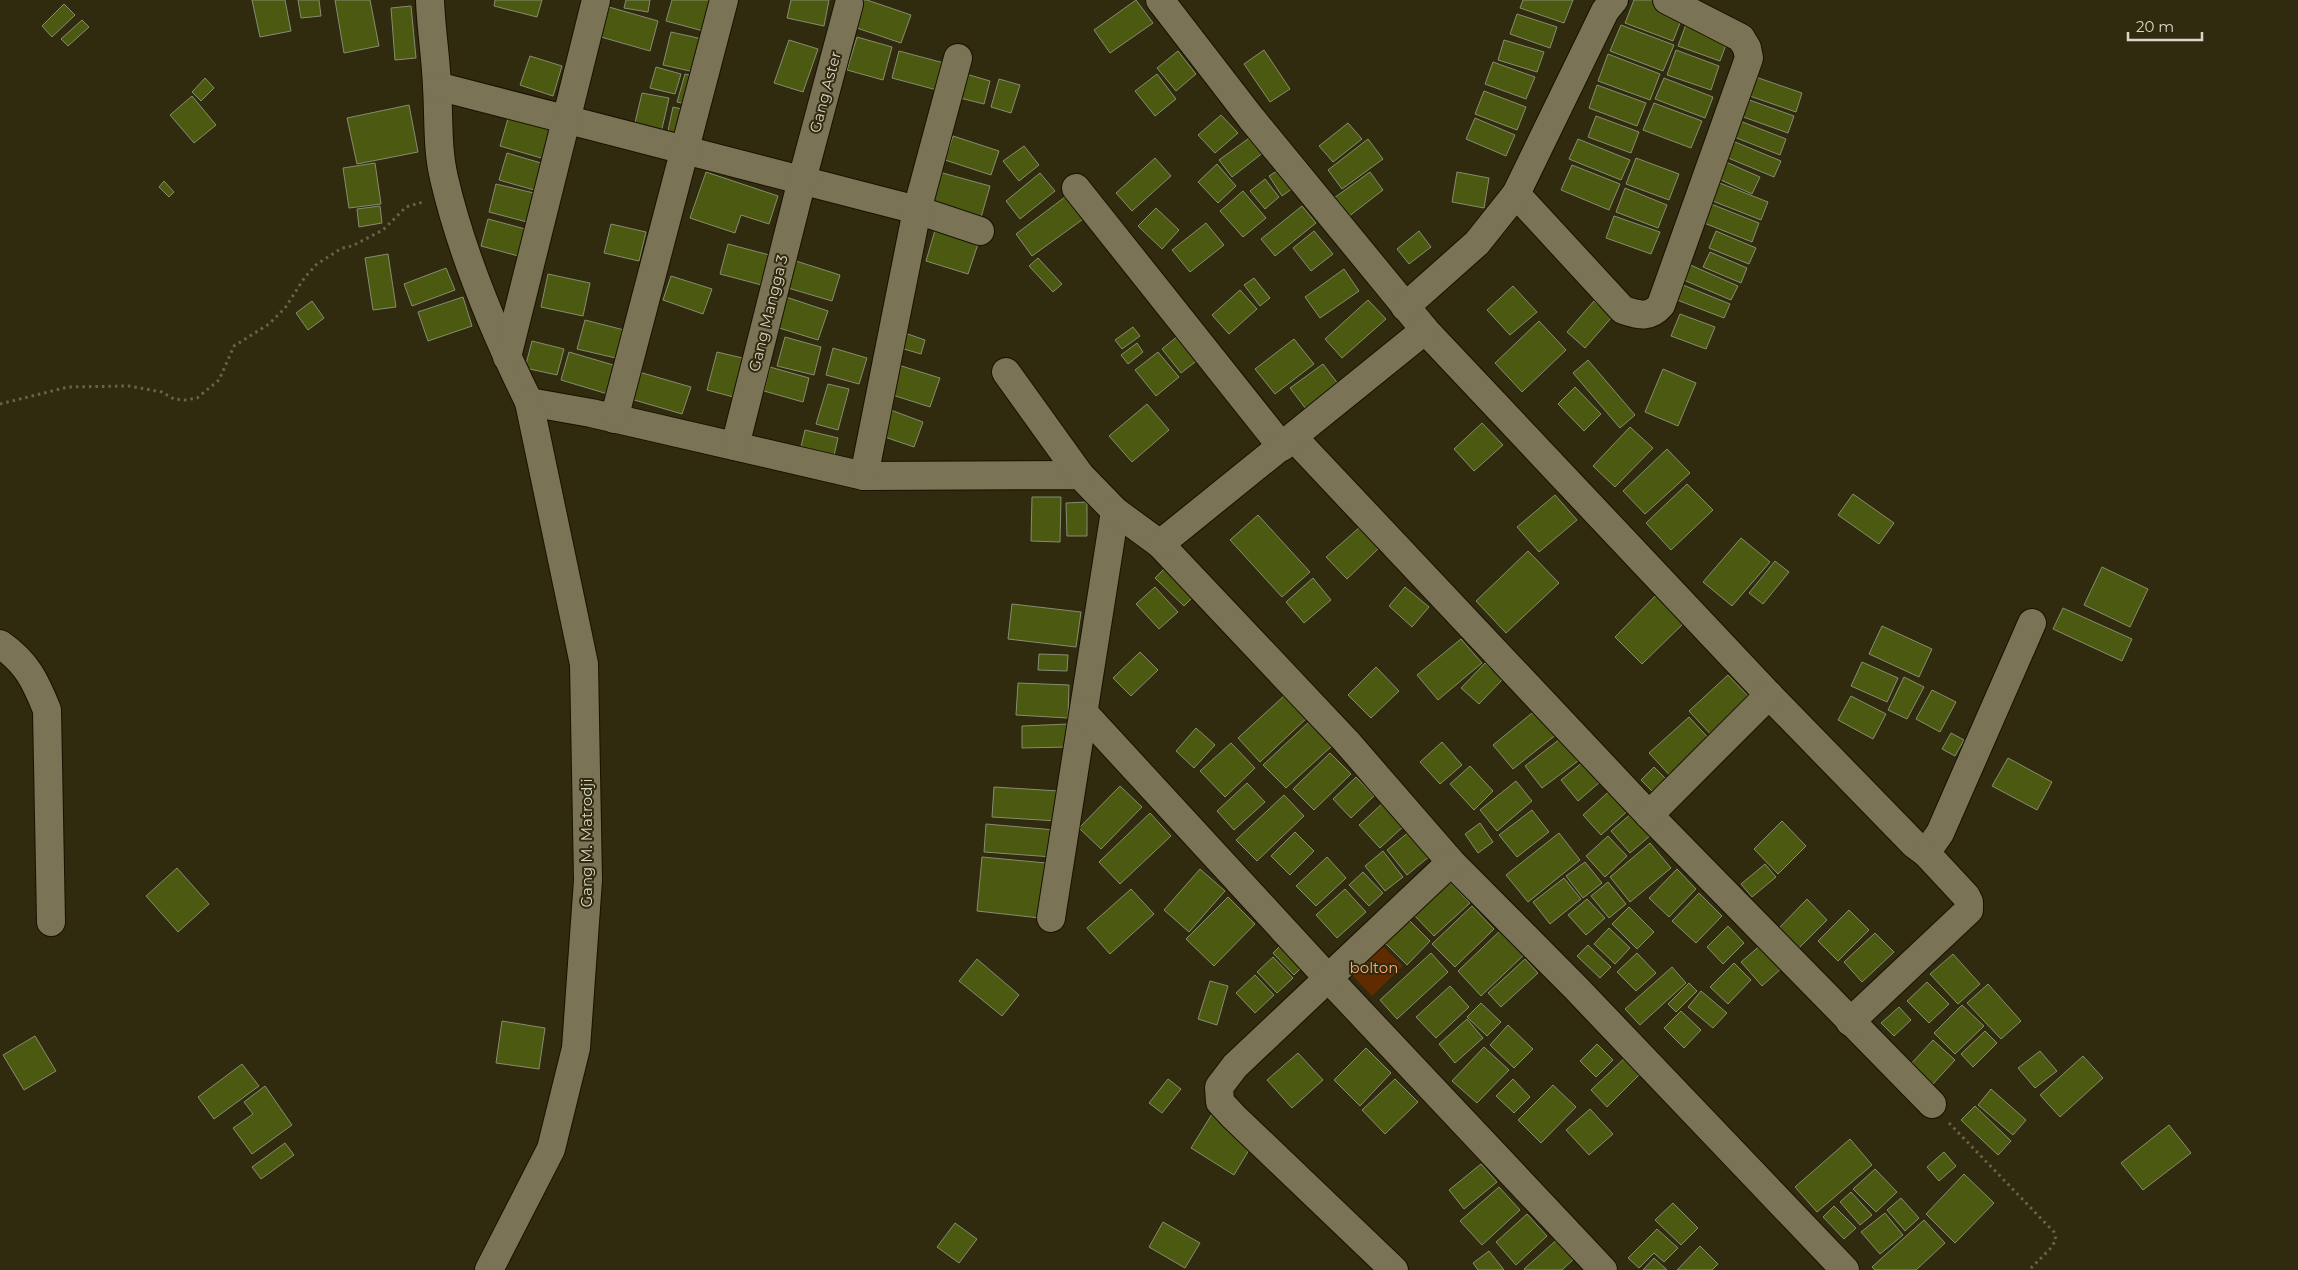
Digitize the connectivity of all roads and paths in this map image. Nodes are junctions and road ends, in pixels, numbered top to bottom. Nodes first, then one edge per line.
1 (430, 0) edge
2 (596, 0) edge
3 (724, 0) edge
4 (1160, 0) edge
5 (1614, 0) edge
6 (1667, 0) edge
7 (849, 4) dead end
8 (958, 58) dead end
9 (437, 86) junction
10 (566, 119) junction
11 (685, 150) junction
12 (802, 180) junction
13 (1076, 188) dead end
14 (448, 194) junction
15 (1516, 194) junction
16 (917, 210) junction
17 (980, 231) dead end
18 (1405, 307) junction
19 (1425, 330) junction
20 (507, 357) junction
21 (1006, 372) dead end
22 (529, 402) junction
23 (0, 404) edge
24 (614, 419) junction
25 (1288, 442) junction
26 (735, 446) junction
27 (1080, 475) junction
28 (864, 476) junction
29 (1115, 511) junction
30 (1160, 544) junction
31 (2032, 623) dead end
32 (0, 644) edge
33 (1769, 695) junction
34 (1084, 713) junction
35 (1649, 815) junction
36 (1926, 853) junction
37 (1451, 862) junction
38 (1051, 918) dead end
39 (51, 922) dead end
40 (1328, 978) junction
41 (1850, 1022) junction
42 (1932, 1104) joint
43 (489, 1270) edge
44 (1394, 1270) edge
45 (1604, 1270) edge
46 (1845, 1270) edge
47 (2029, 1270) edge

1 - 9 street, Gang M. Matrodji
2 - 10 street
3 - 11 street
4 - 18 street
5 - 15 street
6 - 15 street
7 - 12 street, Gang Aster
8 - 16 street
9 - 10 street
9 - 14 street, Gang M. Matrodji
10 - 11 street
10 - 20 street
11 - 12 street
11 - 24 street
12 - 16 street
12 - 26 street, Gang Mangga 3
13 - 25 street
14 - 20 street, Gang M. Matrodji
14 - 23 path
15 - 18 street
16 - 17 street
16 - 28 street
18 - 19 street
19 - 25 street
19 - 33 street
20 - 22 street, Gang M. Matrodji
21 - 27 street
22 - 24 street
22 - 43 street, Gang M. Matrodji
24 - 26 street
25 - 30 street
25 - 35 street
26 - 28 street
27 - 28 street
27 - 29 street
29 - 30 street
29 - 34 street
30 - 37 street
31 - 36 street
32 - 39 street
33 - 35 street
33 - 36 street
34 - 38 street
34 - 40 street
35 - 41 street
36 - 41 street
37 - 40 street
37 - 46 street
40 - 44 street
40 - 45 street
41 - 42 street
42 - 47 path

